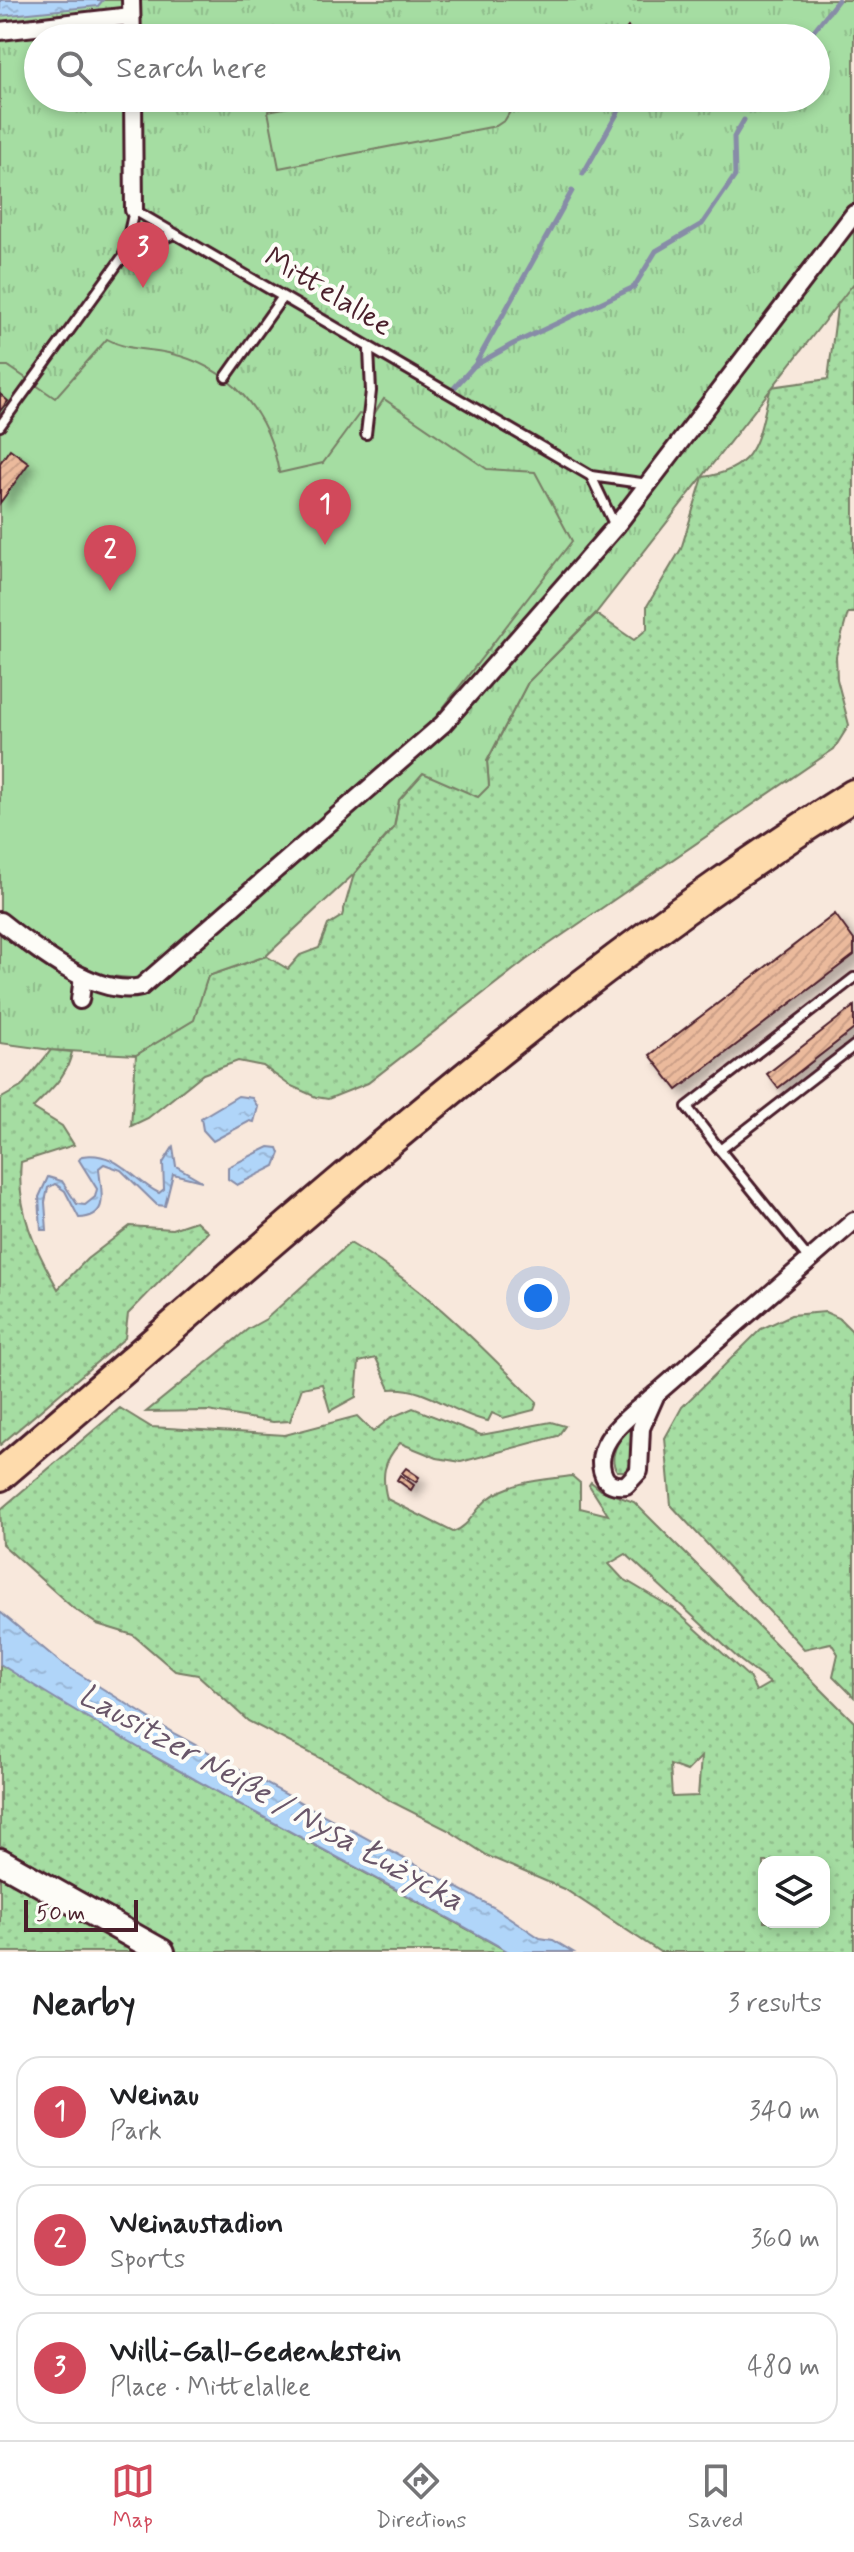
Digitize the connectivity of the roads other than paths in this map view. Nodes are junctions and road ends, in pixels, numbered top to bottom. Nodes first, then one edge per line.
1 (131, 8) edge
2 (40, 24) edge
3 (24, 27) edge
4 (0, 31) edge
5 (133, 112) edge
6 (134, 210) junction
7 (854, 214) edge
8 (174, 234) junction
9 (124, 255) junction
10 (282, 298) junction
11 (369, 350) junction
12 (226, 377) dead end
13 (0, 426) edge
14 (366, 434) dead end
15 (591, 476) junction
16 (649, 484) junction
17 (616, 526) junction
18 (854, 795) edge
19 (0, 921) edge
20 (83, 977) junction
21 (854, 978) edge
22 (80, 1000) dead end
23 (854, 1046) edge
24 (720, 1150) junction
25 (854, 1221) edge
26 (808, 1258) junction
27 (656, 1394) junction
28 (0, 1475) edge
29 (0, 1861) edge
30 (162, 1952) edge

1 - 2 street
3 - 4 street
5 - 6 street
6 - 8 lane, Mittelallee
6 - 9 lane
7 - 16 street
8 - 9 lane
8 - 10 lane, Mittelallee
9 - 13 lane
10 - 11 lane, Mittelallee
10 - 12 lane
11 - 14 lane
11 - 15 lane, Mittelallee
15 - 16 lane, Mittelallee
15 - 17 lane
16 - 17 street
17 - 20 street
18 - 28 highway
19 - 20 street
20 - 22 street
21 - 24 lane
23 - 24 lane
24 - 26 lane
25 - 26 street
26 - 27 street
27 - 27 street
29 - 30 main road

